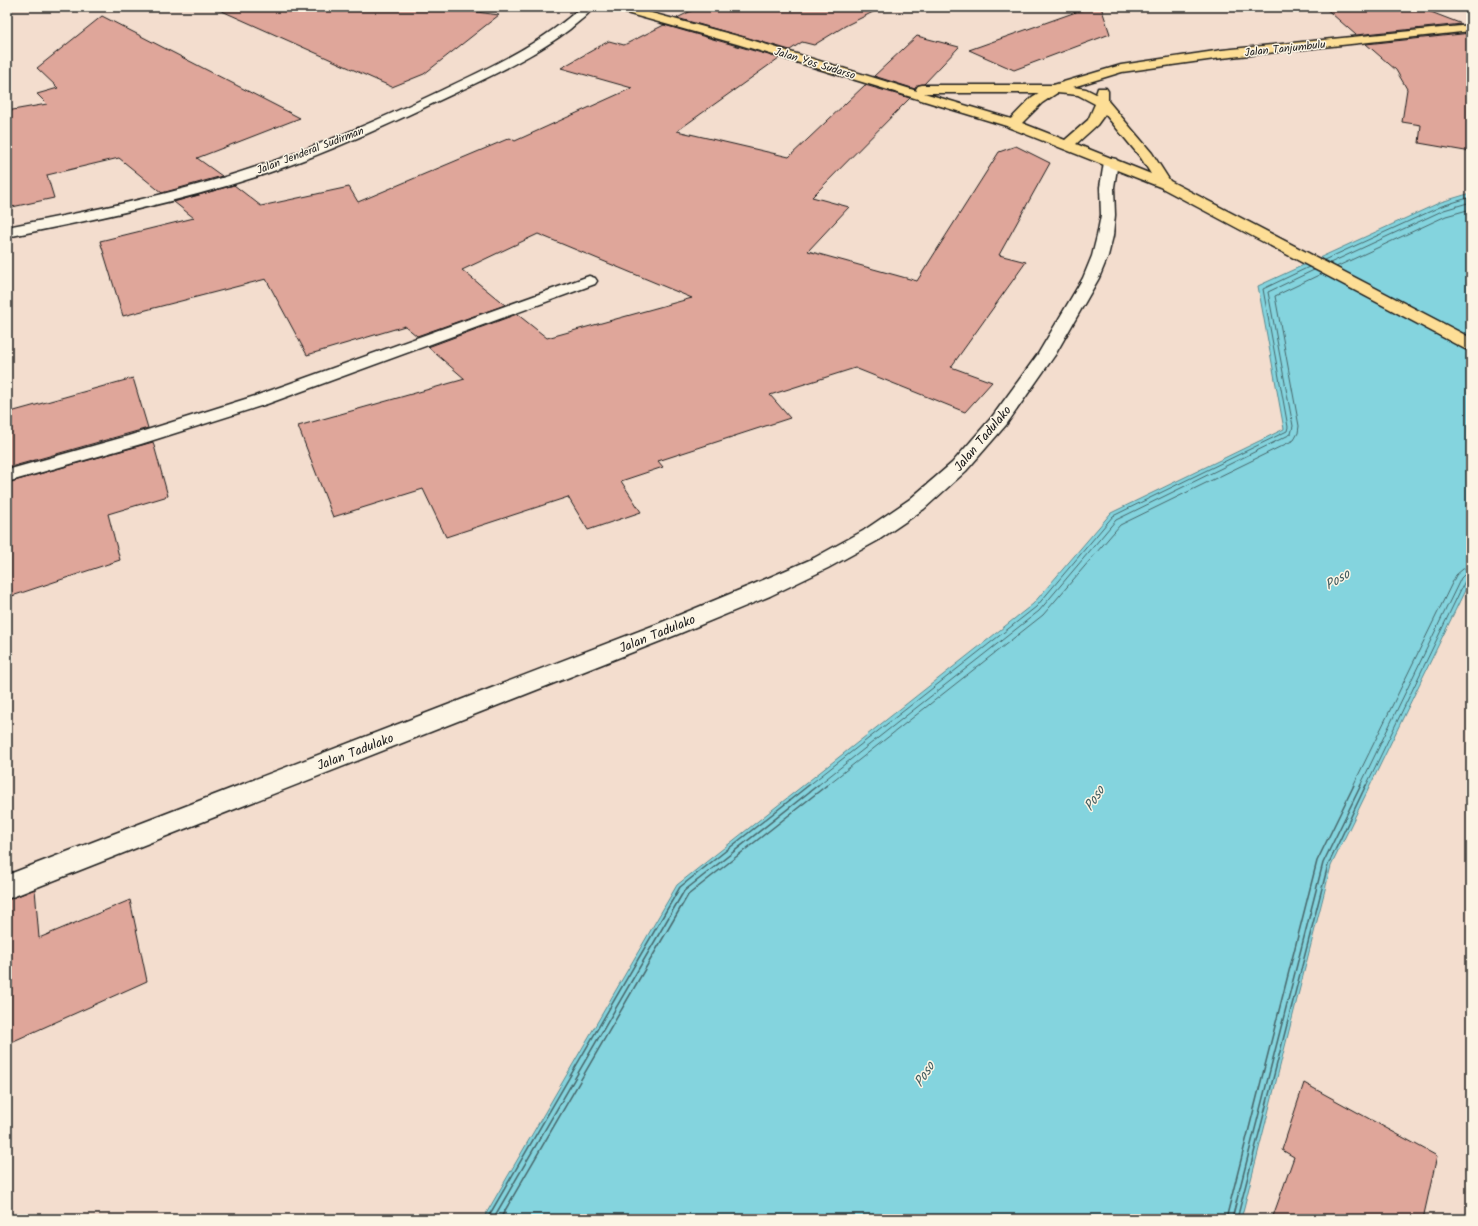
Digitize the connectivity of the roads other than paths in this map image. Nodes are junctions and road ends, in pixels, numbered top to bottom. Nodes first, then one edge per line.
1 (588, 7) edge
2 (616, 7) edge
3 (1471, 28) edge
4 (1100, 74) junction
5 (896, 88) junction
6 (1054, 88) junction
7 (1103, 103) junction
8 (1013, 124) junction
9 (1067, 145) junction
10 (1111, 162) junction
11 (1165, 184) junction
12 (7, 232) edge
13 (589, 281) dead end
14 (1471, 345) edge
15 (7, 476) edge
16 (7, 887) edge

1 - 12 street, Jalan Jenderal Sudirman
2 - 5 main road, Jalan Yos Sudarso
3 - 4 main road, Jalan Tanjumbulu
4 - 6 main road, Jalan Tanjumbulu
4 - 7 main road
5 - 6 main road
5 - 8 main road, Jalan Yos Sudarso
6 - 7 main road
6 - 8 main road
7 - 9 main road
7 - 11 main road
8 - 9 main road, Jalan Yos Sudarso
9 - 10 main road, Jalan Yos Sudarso
10 - 11 main road, Jalan Yos Sudarso
10 - 16 street, Jalan Tadulako
11 - 14 main road, Jalan Yos Sudarso
13 - 15 street

